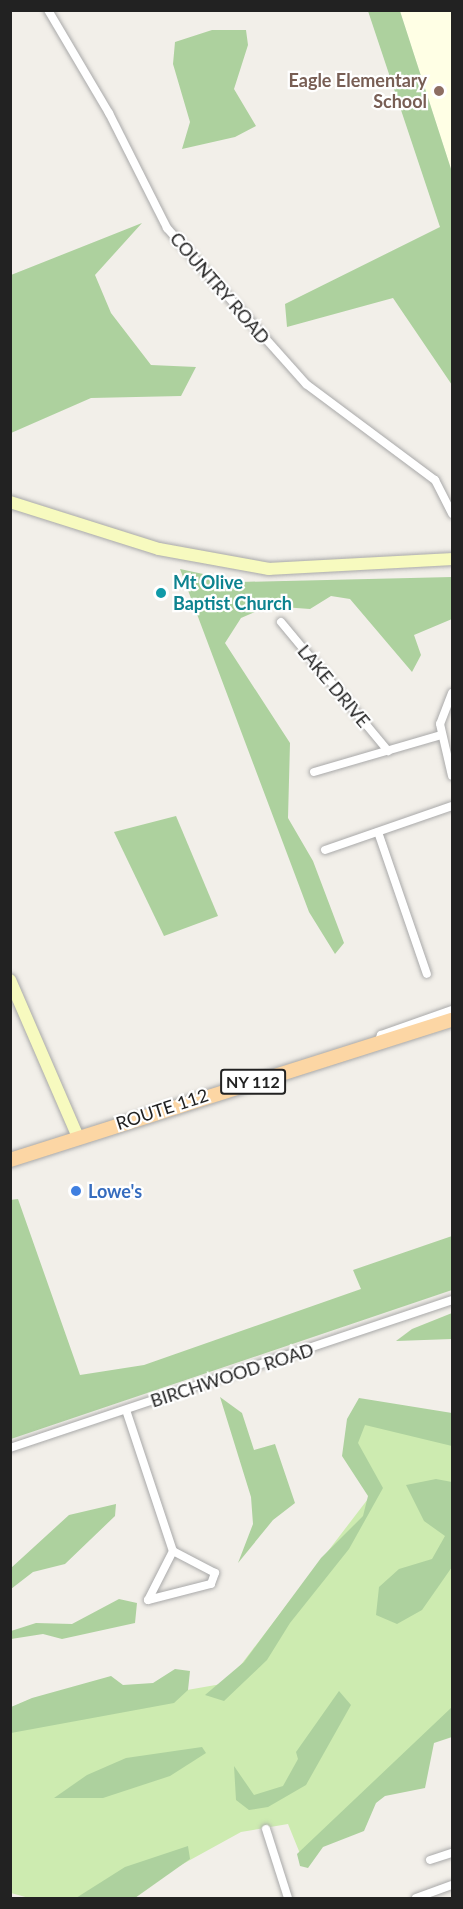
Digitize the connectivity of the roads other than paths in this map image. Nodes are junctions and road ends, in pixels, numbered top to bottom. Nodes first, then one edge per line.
1 (48, 10) edge
2 (10, 502) edge
3 (453, 514) edge
4 (453, 559) edge
5 (281, 622) dead end
6 (453, 693) edge
7 (441, 735) junction
8 (388, 750) junction
9 (314, 772) dead end
10 (453, 776) edge
11 (453, 806) edge
12 (378, 832) junction
13 (325, 850) dead end
14 (427, 974) dead end
15 (10, 980) edge
16 (453, 1010) edge
17 (453, 1020) edge
18 (377, 1045) junction
19 (78, 1137) junction
20 (10, 1160) edge
21 (453, 1300) edge
22 (126, 1410) junction
23 (10, 1448) edge
24 (173, 1551) junction
25 (266, 1829) dead end
26 (453, 1853) edge
27 (430, 1860) dead end
28 (453, 1885) edge
29 (288, 1899) edge
30 (416, 1899) edge

1 - 3 street, COUNTRY ROAD
2 - 4 street
5 - 8 street, LAKE DRIVE
6 - 7 street
7 - 8 street, LAKE DRIVE
7 - 10 street
8 - 9 street, LAKE DRIVE
11 - 12 street
12 - 13 street
12 - 14 street
15 - 19 street
16 - 18 street
17 - 18 main road, ROUTE 112 / NY 112
18 - 19 main road, ROUTE 112 / NY 112
19 - 20 main road, ROUTE 112 / NY 112
21 - 22 street, BIRCHWOOD ROAD
22 - 23 street, BIRCHWOOD ROAD
22 - 24 street
24 - 24 street
25 - 29 street
26 - 27 street
28 - 30 street

